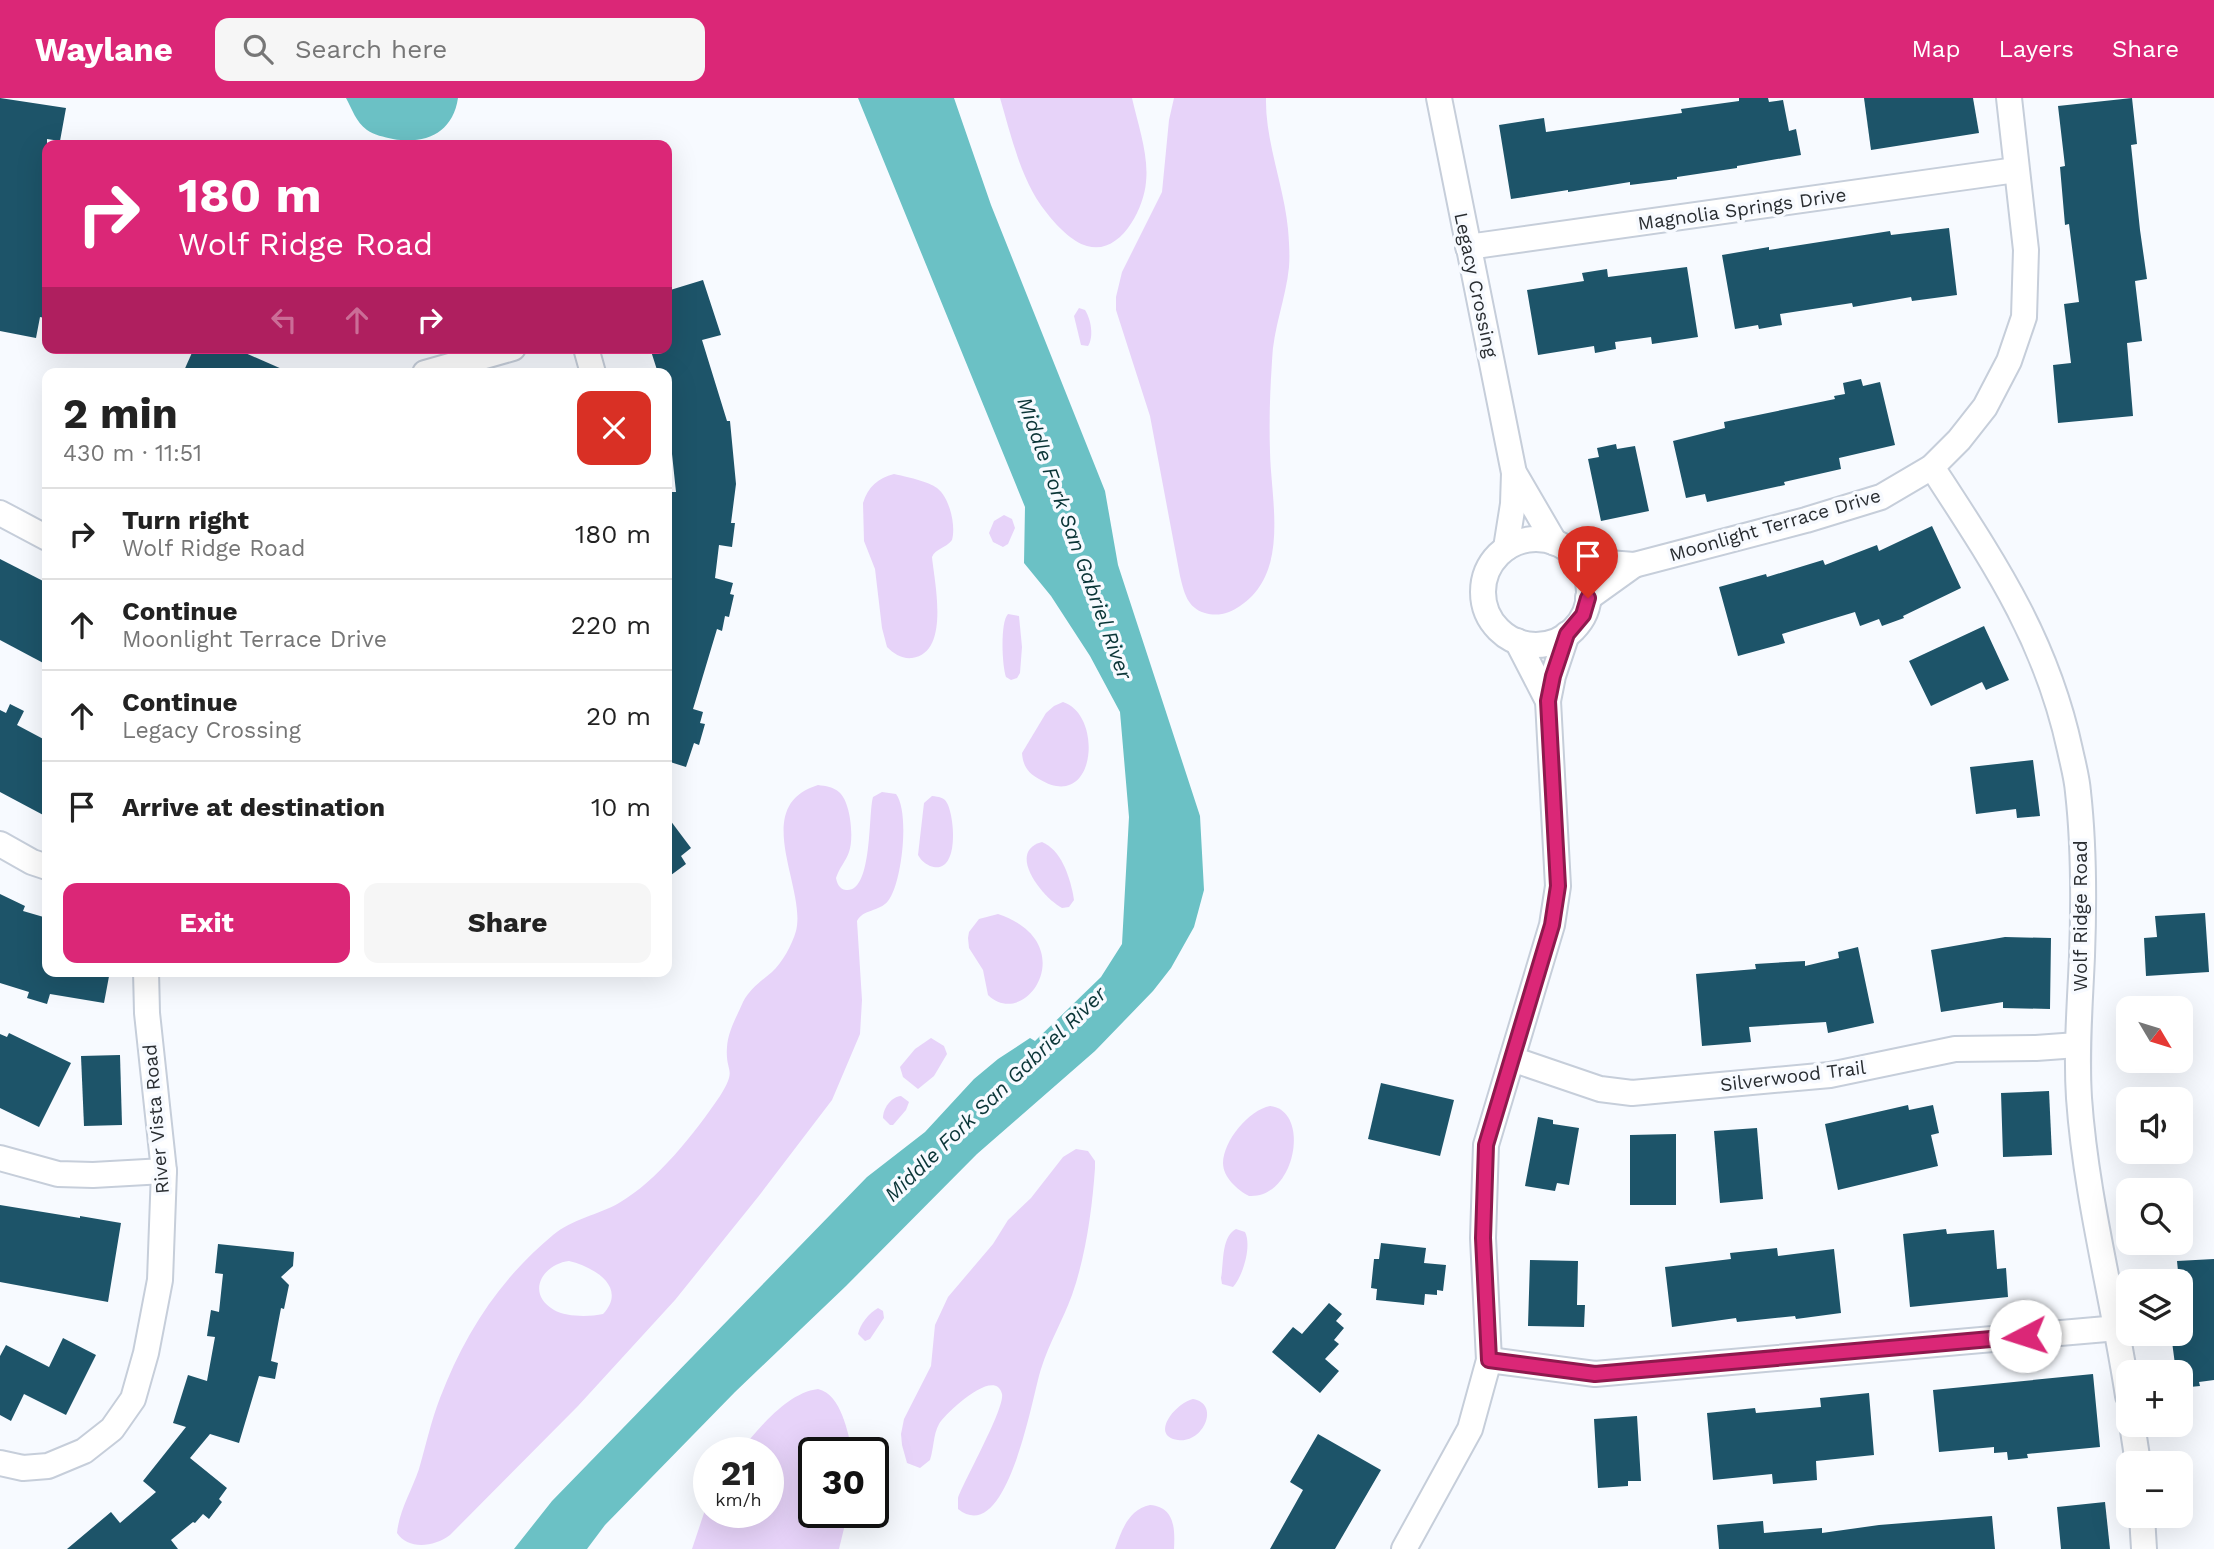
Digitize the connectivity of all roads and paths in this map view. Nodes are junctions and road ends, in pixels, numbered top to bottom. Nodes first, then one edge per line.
1 (1439, 98) edge
2 (2009, 98) edge
3 (2016, 170) junction
4 (1468, 247) junction
5 (492, 354) edge
6 (443, 368) edge
7 (1931, 467) junction
8 (1514, 473) junction
9 (0, 513) edge
10 (42, 535) edge
11 (1506, 548) junction
12 (1564, 549) junction
13 (1634, 565) junction
14 (1588, 598) junction
15 (1567, 634) junction
16 (1517, 641) junction
17 (1548, 701) junction
18 (0, 844) edge
19 (42, 865) edge
20 (146, 977) edge
21 (2077, 1045) junction
22 (1512, 1059) junction
23 (0, 1158) edge
24 (164, 1171) junction
25 (2116, 1318) edge
26 (2116, 1328) edge
27 (1489, 1360) junction
28 (0, 1463) edge
29 (2143, 1528) edge
30 (1404, 1549) edge
31 (2144, 1549) edge

1 - 4 street, Legacy Crossing
2 - 3 street, Moonlight Terrace Drive
3 - 4 street, Magnolia Springs Drive
3 - 7 street, Moonlight Terrace Drive
4 - 8 street, Legacy Crossing
5 - 6 street
7 - 13 street, Moonlight Terrace Drive
7 - 21 street, Wolf Ridge Road
8 - 11 street, Legacy Crossing
8 - 12 street, Legacy Crossing
9 - 10 street
11 - 12 street
11 - 16 street, Legacy Crossing
12 - 13 street, Moonlight Terrace Drive
12 - 14 street, Legacy Crossing
13 - 14 street, Moonlight Terrace Drive
14 - 15 street
15 - 16 street
15 - 17 street
16 - 17 street
17 - 22 street
18 - 19 street
20 - 24 street, River Vista Road
21 - 22 street, Silverwood Trail
21 - 25 street, Wolf Ridge Road
22 - 27 street
23 - 24 street
24 - 28 street, River Vista Road
26 - 27 street
27 - 30 street
29 - 31 street

